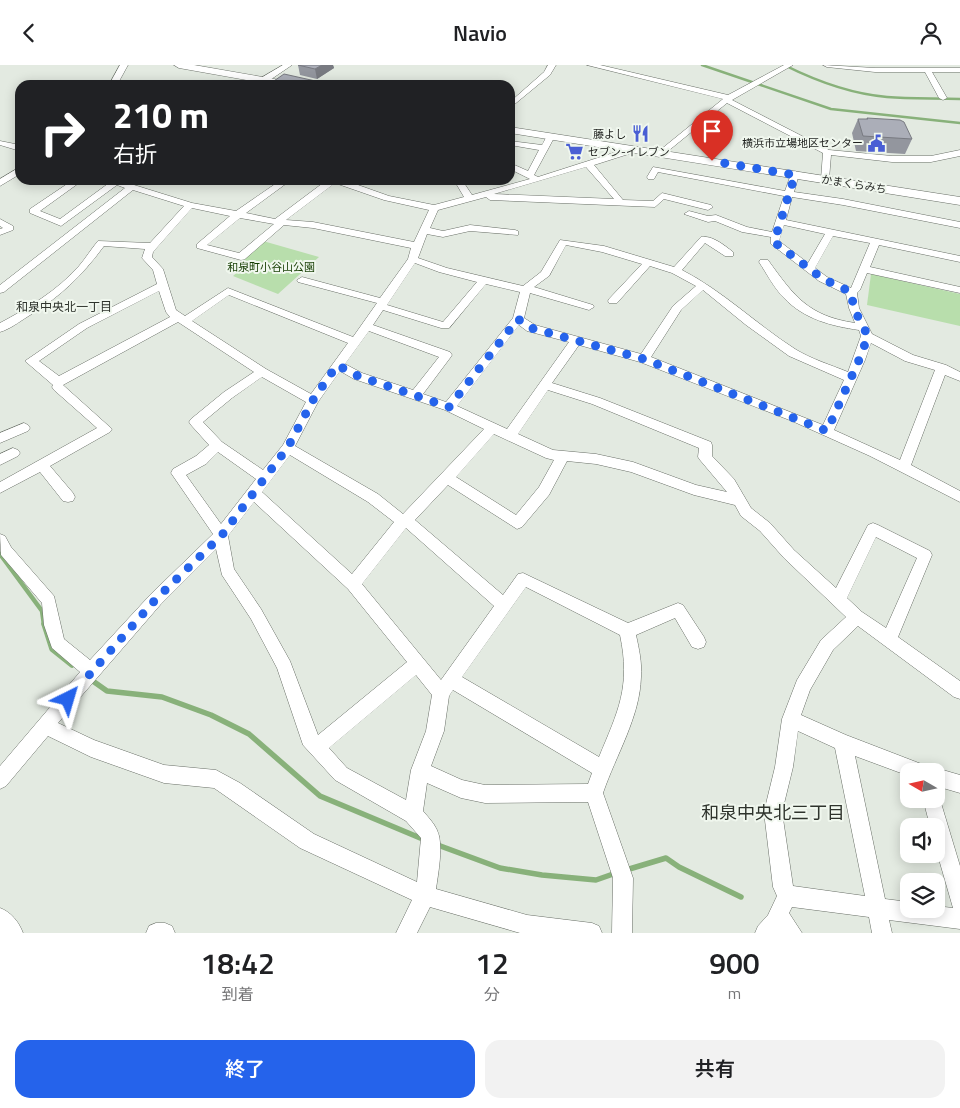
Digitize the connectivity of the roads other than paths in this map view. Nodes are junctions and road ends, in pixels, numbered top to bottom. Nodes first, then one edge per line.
1 (124, 65) edge
2 (179, 65) edge
3 (288, 65) edge
4 (552, 65) edge
5 (591, 65) edge
6 (827, 65) edge
7 (787, 66) edge
8 (845, 66) edge
9 (960, 70) edge
10 (928, 71) junction
11 (116, 80) edge
12 (264, 80) joint
13 (943, 98) dead end
14 (728, 99) junction
15 (515, 102) edge
16 (515, 131) edge
17 (551, 136) junction
18 (0, 143) edge
19 (515, 144) edge
20 (15, 147) edge
21 (544, 148) junction
22 (635, 149) junction
23 (827, 152) junction
24 (662, 153) junction
25 (960, 153) edge
26 (589, 165) junction
27 (515, 168) edge
28 (15, 173) edge
29 (795, 175) junction
30 (534, 177) junction
31 (651, 177) dead end
32 (825, 179) junction
33 (0, 183) edge
34 (515, 184) edge
35 (72, 185) edge
36 (107, 185) edge
37 (123, 185) edge
38 (280, 185) edge
39 (332, 185) edge
40 (353, 185) edge
41 (461, 185) edge
42 (512, 185) edge
43 (131, 188) junction
44 (488, 194) junction
45 (789, 194) junction
46 (469, 198) junction
47 (960, 201) edge
48 (621, 203) junction
49 (190, 205) junction
50 (708, 207) dead end
51 (434, 208) junction
52 (689, 214) dead end
53 (238, 215) junction
54 (0, 222) edge
55 (279, 222) junction
56 (781, 222) junction
57 (960, 225) edge
58 (424, 231) junction
59 (0, 232) edge
60 (515, 233) dead end
61 (830, 233) junction
62 (776, 235) junction
63 (875, 242) junction
64 (151, 246) junction
65 (415, 252) junction
66 (729, 254) dead end
67 (960, 259) edge
68 (650, 262) junction
69 (764, 262) dead end
70 (810, 268) junction
71 (864, 269) junction
72 (676, 271) junction
73 (302, 280) dead end
74 (484, 280) junction
75 (163, 285) junction
76 (703, 285) junction
77 (526, 289) junction
78 (0, 290) edge
79 (960, 290) edge
80 (851, 292) junction
81 (613, 301) dead end
82 (382, 304) junction
83 (589, 307) dead end
84 (182, 319) junction
85 (518, 319) junction
86 (366, 326) junction
87 (0, 328) edge
88 (865, 336) junction
89 (576, 341) junction
90 (356, 342) junction
91 (644, 359) junction
92 (337, 365) junction
93 (942, 369) junction
94 (262, 372) junction
95 (960, 377) edge
96 (850, 378) junction
97 (544, 385) junction
98 (58, 387) dead end
99 (415, 396) junction
100 (313, 400) junction
101 (449, 407) junction
102 (22, 424) joint
103 (492, 428) junction
104 (827, 431) junction
105 (510, 435) junction
106 (34, 437) dead end
107 (0, 438) edge
108 (217, 445) junction
109 (288, 447) junction
110 (13, 453) dead end
111 (563, 456) junction
112 (0, 460) edge
113 (42, 465) junction
114 (903, 468) junction
115 (446, 477) junction
116 (266, 479) junction
117 (0, 488) edge
118 (254, 493) junction
119 (68, 497) dead end
120 (960, 497) edge
121 (738, 500) junction
122 (404, 520) junction
123 (222, 535) junction
124 (0, 540) edge
125 (353, 584) junction
126 (839, 599) junction
127 (504, 605) junction
128 (857, 617) junction
129 (627, 631) junction
130 (889, 639) junction
131 (698, 642) dead end
132 (417, 664) junction
133 (91, 671) junction
134 (446, 686) junction
135 (960, 691) edge
136 (791, 719) junction
137 (45, 726) junction
138 (843, 743) junction
139 (316, 748) junction
140 (900, 764) edge
141 (602, 769) junction
142 (420, 771) junction
143 (0, 780) edge
144 (945, 780) edge
145 (960, 784) edge
146 (594, 793) junction
147 (934, 808) edge
148 (413, 814) junction
149 (425, 896) junction
150 (787, 896) junction
151 (960, 901) edge
152 (877, 908) junction
153 (0, 918) edge
154 (960, 919) edge
155 (778, 926) edge
156 (14, 933) edge
157 (156, 933) edge
158 (165, 933) edge
159 (406, 933) edge
160 (592, 933) edge
161 (622, 933) edge
162 (882, 933) edge

1 - 11 street
2 - 12 main road
3 - 12 street
4 - 15 street
5 - 14 street
6 - 8 street
7 - 14 street
8 - 10 street
9 - 10 street
10 - 13 street
14 - 23 street
14 - 24 street
16 - 17 main road, かまくらみち
17 - 21 street
17 - 22 main road, かまくらみち
18 - 20 street
19 - 21 street
21 - 30 street
22 - 24 main road, かまくらみち
22 - 26 street
23 - 25 street
23 - 32 street
24 - 29 main road, かまくらみち
26 - 30 street
26 - 48 street
27 - 30 street
28 - 33 street
29 - 32 main road, かまくらみち
29 - 45 street
30 - 34 street
31 - 45 street
32 - 47 main road, かまくらみち
35 - 36 street
37 - 43 street
38 - 53 street
39 - 55 street
40 - 51 street
41 - 46 street
42 - 44 street
43 - 49 street
43 - 78 street
44 - 46 street
44 - 48 street
45 - 56 street
45 - 57 street
46 - 51 street
48 - 50 street
49 - 53 street
49 - 64 street
51 - 58 street
52 - 62 street
53 - 55 street
53 - 55 street
54 - 59 street
55 - 65 street
56 - 61 street
56 - 62 street
58 - 60 street
58 - 65 street
61 - 63 street
61 - 70 street
62 - 70 street
63 - 67 street
63 - 71 street
64 - 75 street
64 - 87 street
65 - 74 street
65 - 82 street
66 - 72 street
68 - 72 street
68 - 77 street
68 - 81 street
69 - 88 street
70 - 80 street
71 - 79 street
71 - 80 street
72 - 76 street
73 - 82 street
74 - 77 street
74 - 82 street
75 - 84 street
75 - 84 street
76 - 91 street
76 - 96 street
77 - 83 street
77 - 85 street
80 - 88 street
82 - 86 street
84 - 90 street
84 - 94 street
85 - 89 street
85 - 101 street
86 - 90 street
86 - 99 street
88 - 93 street
88 - 96 street
89 - 91 street
89 - 97 street
90 - 92 street
91 - 104 street
92 - 99 street
92 - 100 street
93 - 95 street
93 - 114 street
94 - 100 street
94 - 108 street
96 - 104 street
97 - 105 street
97 - 121 street
98 - 113 street
99 - 101 street
100 - 109 street
101 - 103 street
102 - 106 street
102 - 107 street
103 - 105 street
103 - 115 street
104 - 114 street
105 - 111 street
108 - 116 street
108 - 123 street
109 - 116 street
109 - 122 street
110 - 112 street
111 - 115 street
111 - 121 street
113 - 117 street
113 - 119 street
114 - 120 street
115 - 122 street
116 - 118 street
118 - 123 street
118 - 125 street
121 - 126 street
122 - 125 street
122 - 127 street
123 - 133 street
123 - 139 street
124 - 133 street
125 - 132 street
126 - 128 street
126 - 130 street
127 - 129 street
127 - 134 street
128 - 130 street
128 - 136 street
129 - 131 street
129 - 141 street
130 - 135 street
132 - 134 street
132 - 139 street
133 - 137 street
134 - 141 street
134 - 142 street
136 - 138 street
136 - 150 street
137 - 143 street
137 - 149 street
138 - 140 street
138 - 152 street
139 - 148 street
141 - 146 street
142 - 146 street
142 - 148 street
144 - 145 street
146 - 161 street
147 - 151 street
148 - 149 street
149 - 159 street
149 - 160 street
150 - 152 street
150 - 155 street
152 - 154 street
152 - 162 street
153 - 156 street
157 - 158 street

